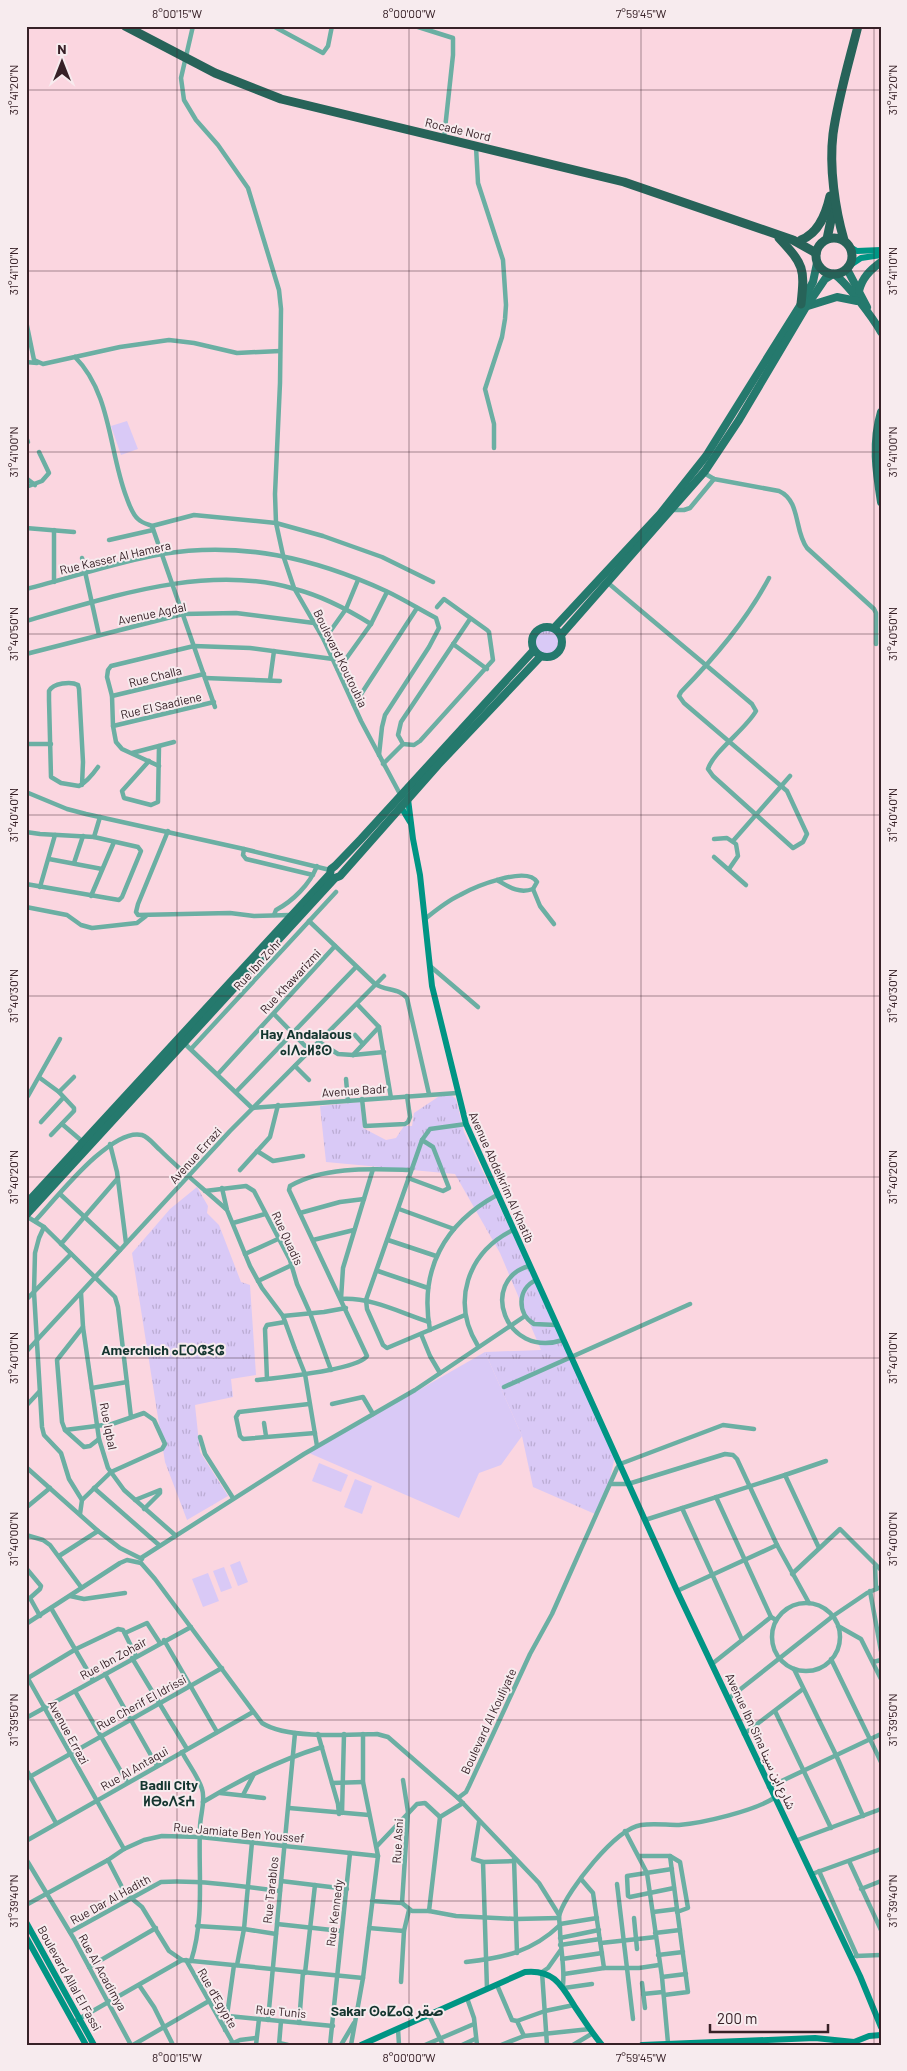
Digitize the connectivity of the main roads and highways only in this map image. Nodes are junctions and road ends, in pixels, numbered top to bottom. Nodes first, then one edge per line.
1 (124, 26) edge
2 (852, 26) edge
3 (858, 26) edge
4 (830, 196) junction
5 (777, 236) junction
6 (797, 240) junction
7 (824, 242) junction
8 (847, 243) junction
9 (817, 258) junction
10 (881, 262) edge
11 (848, 268) junction
12 (834, 274) junction
13 (859, 291) junction
14 (858, 301) junction
15 (804, 305) junction
16 (872, 318) junction
17 (881, 332) edge
18 (881, 412) edge
19 (881, 502) edge
20 (554, 628) junction
21 (561, 635) junction
22 (534, 650) junction
23 (541, 656) junction
24 (404, 798) junction
25 (334, 872) junction
26 (26, 1204) edge
27 (26, 1216) edge

1 - 5 highway, Rocade Nord
2 - 4 highway
3 - 8 highway
4 - 6 highway
4 - 7 highway
5 - 6 highway, Rocade Nord
5 - 15 highway
6 - 7 highway
6 - 9 highway
7 - 8 highway
7 - 9 highway
8 - 11 highway
9 - 12 highway
9 - 15 main road
10 - 13 main road
11 - 12 highway
11 - 13 main road
12 - 14 main road
12 - 15 main road
13 - 16 main road
14 - 15 main road
14 - 16 main road
15 - 20 main road
15 - 21 main road
16 - 17 main road
18 - 19 main road
20 - 21 main road
20 - 22 main road
21 - 23 main road
22 - 23 main road
22 - 24 main road
23 - 24 main road
24 - 25 main road
24 - 25 main road
25 - 26 main road
25 - 27 main road

